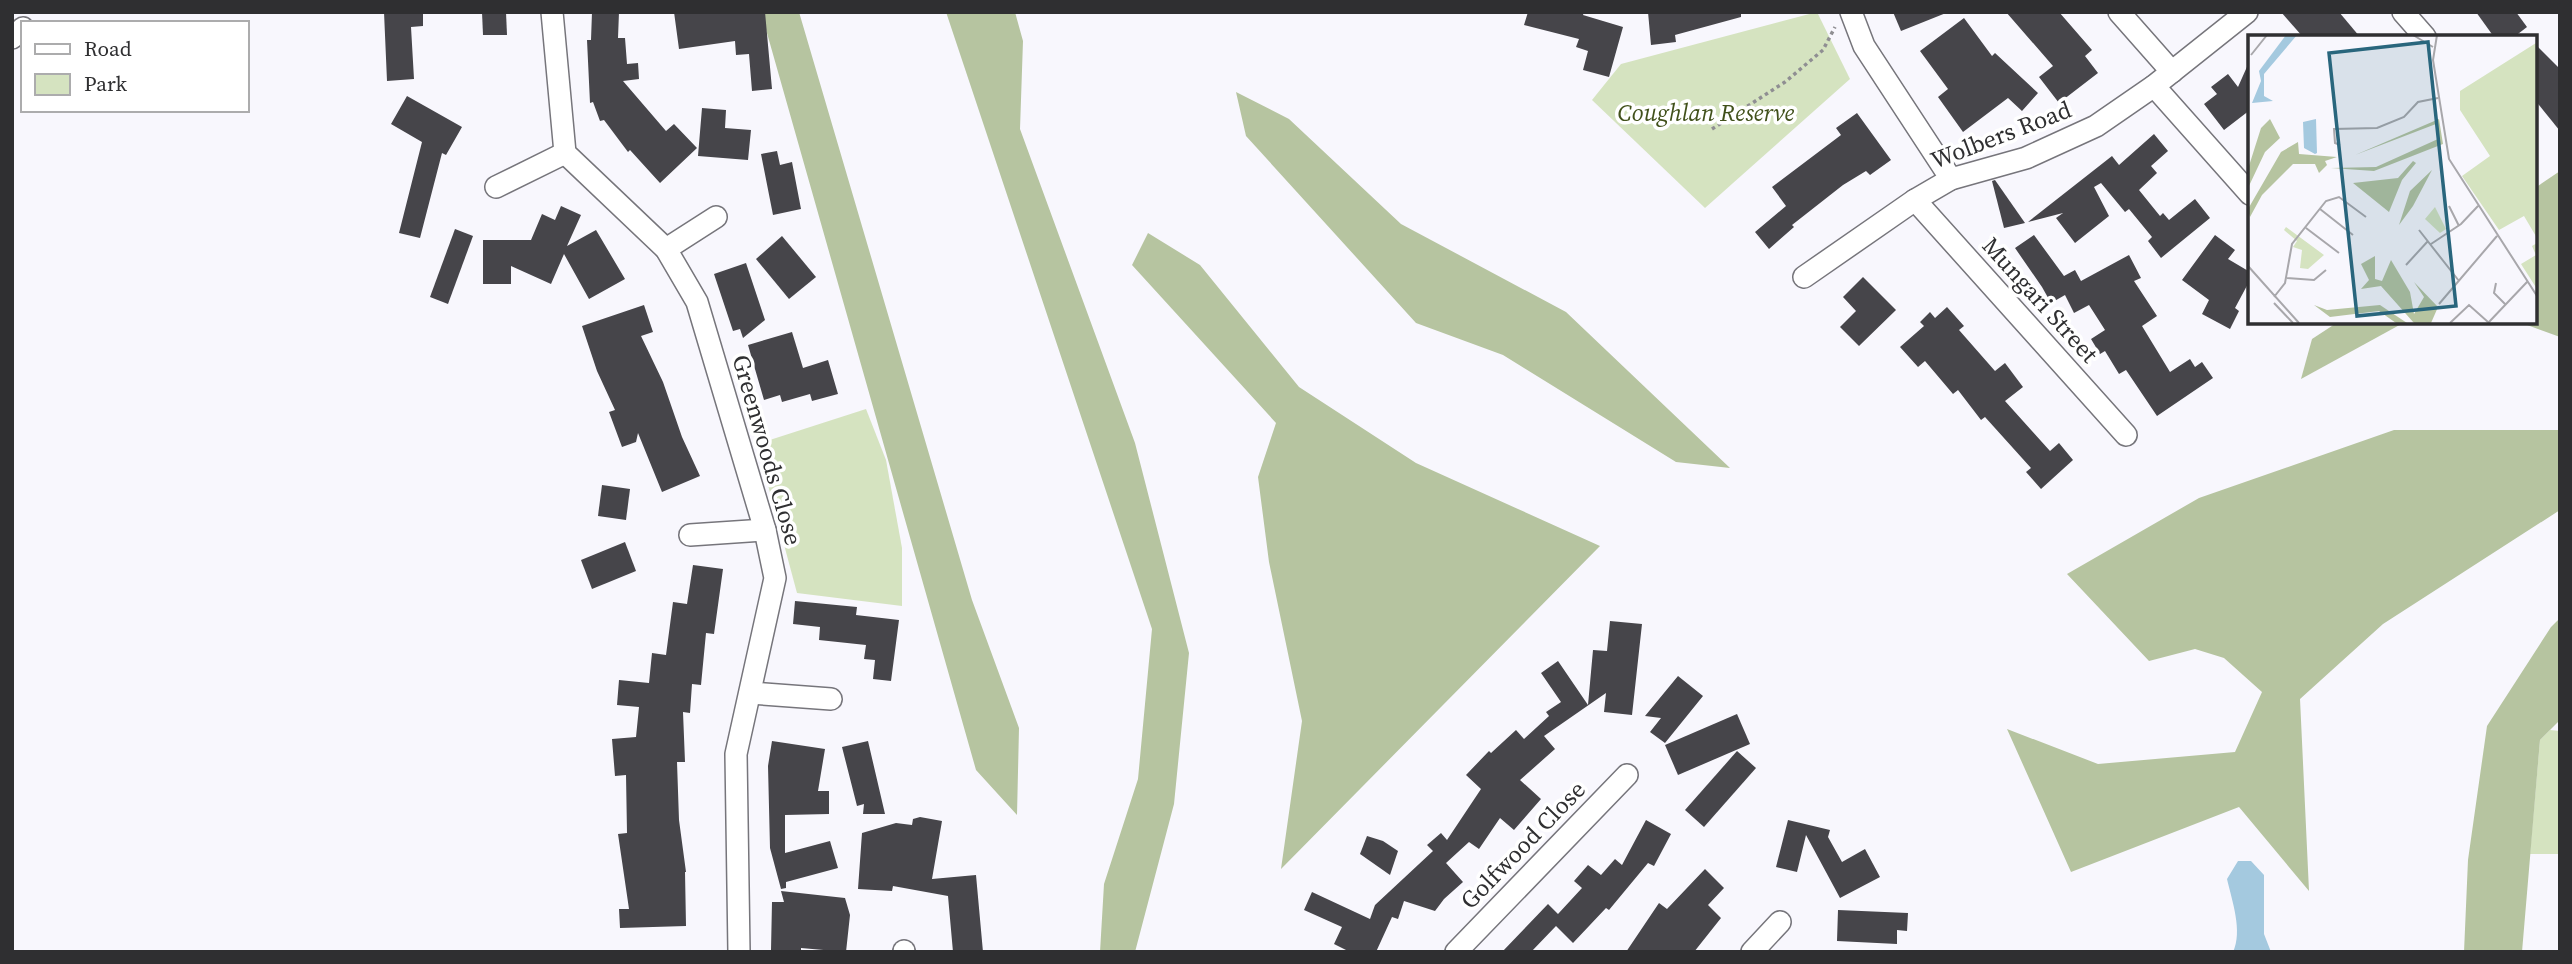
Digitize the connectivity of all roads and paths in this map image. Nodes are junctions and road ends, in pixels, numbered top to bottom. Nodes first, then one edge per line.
1 (552, 12) edge
2 (2119, 12) edge
3 (2247, 12) edge
4 (2403, 12) edge
5 (1844, 17) edge
6 (2423, 35) edge
7 (2172, 72) junction
8 (2154, 86) junction
9 (1712, 129) dead end
10 (565, 153) junction
11 (1951, 179) junction
12 (496, 187) dead end
13 (2248, 192) edge
14 (1915, 201) junction
15 (716, 217) dead end
16 (666, 249) junction
17 (1804, 276) dead end
18 (2126, 435) dead end
19 (765, 530) junction
20 (690, 535) dead end
21 (750, 693) junction
22 (831, 699) dead end
23 (1627, 775) dead end
24 (1780, 922) dead end
25 (739, 952) edge
26 (1457, 952) edge
27 (1752, 952) edge

1 - 10 street
2 - 7 street
3 - 7 street, Wolbers Road
4 - 6 street
5 - 9 path
5 - 11 street
7 - 8 street, Wolbers Road
8 - 11 street, Wolbers Road
8 - 13 street
10 - 12 street
10 - 16 street, Greenwoods Close
11 - 14 street, Wolbers Road
14 - 17 street, Wolbers Road
14 - 18 street, Mungari Street
15 - 16 street
16 - 19 street, Greenwoods Close
19 - 20 street
19 - 21 street, Greenwoods Close
21 - 22 street
21 - 25 street, Greenwoods Close
23 - 26 street, Golfwood Close
24 - 27 street

